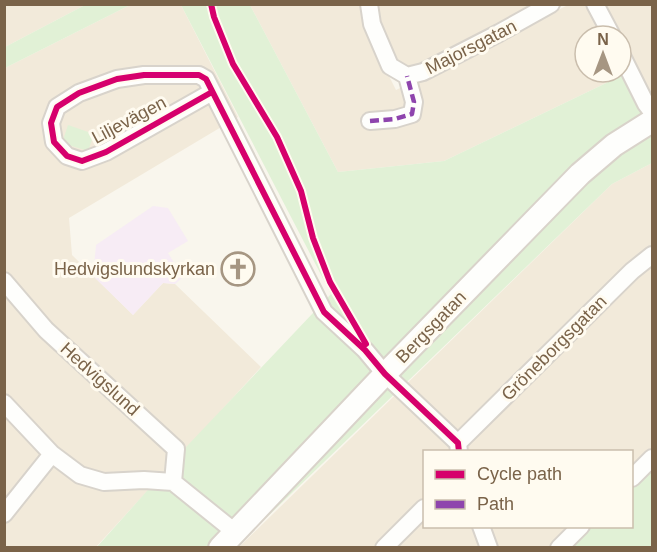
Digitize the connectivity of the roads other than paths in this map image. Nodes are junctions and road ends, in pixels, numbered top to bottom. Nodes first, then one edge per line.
1 (369, 4) edge
2 (551, 4) edge
3 (595, 4) edge
4 (606, 24) edge
5 (407, 76) junction
6 (633, 78) edge
7 (212, 92) junction
8 (652, 112) edge
9 (370, 121) dead end
10 (652, 121) edge
11 (652, 255) edge
12 (4, 281) edge
13 (385, 374) junction
14 (4, 403) edge
15 (458, 447) edge
16 (52, 454) junction
17 (652, 458) edge
18 (633, 477) edge
19 (173, 482) junction
20 (423, 509) edge
21 (4, 514) edge
22 (483, 528) edge
23 (579, 528) edge
24 (228, 540) edge
25 (384, 548) edge
26 (489, 548) edge
27 (559, 548) edge

1 - 5 street, Majorsgatan
2 - 5 street, Majorsgatan
3 - 4 street
5 - 9 street
6 - 8 street
7 - 7 street, Liljevägen
7 - 13 street, Liljevägen
10 - 13 street, Bergsgatan
11 - 15 street, Gröneborgsgatan
12 - 19 street, Hedvigslund
13 - 15 street, Liljevägen
13 - 24 street, Bergsgatan
14 - 16 street
16 - 19 street
16 - 21 street
17 - 18 street
19 - 24 street
20 - 25 street
22 - 26 street
23 - 27 street

